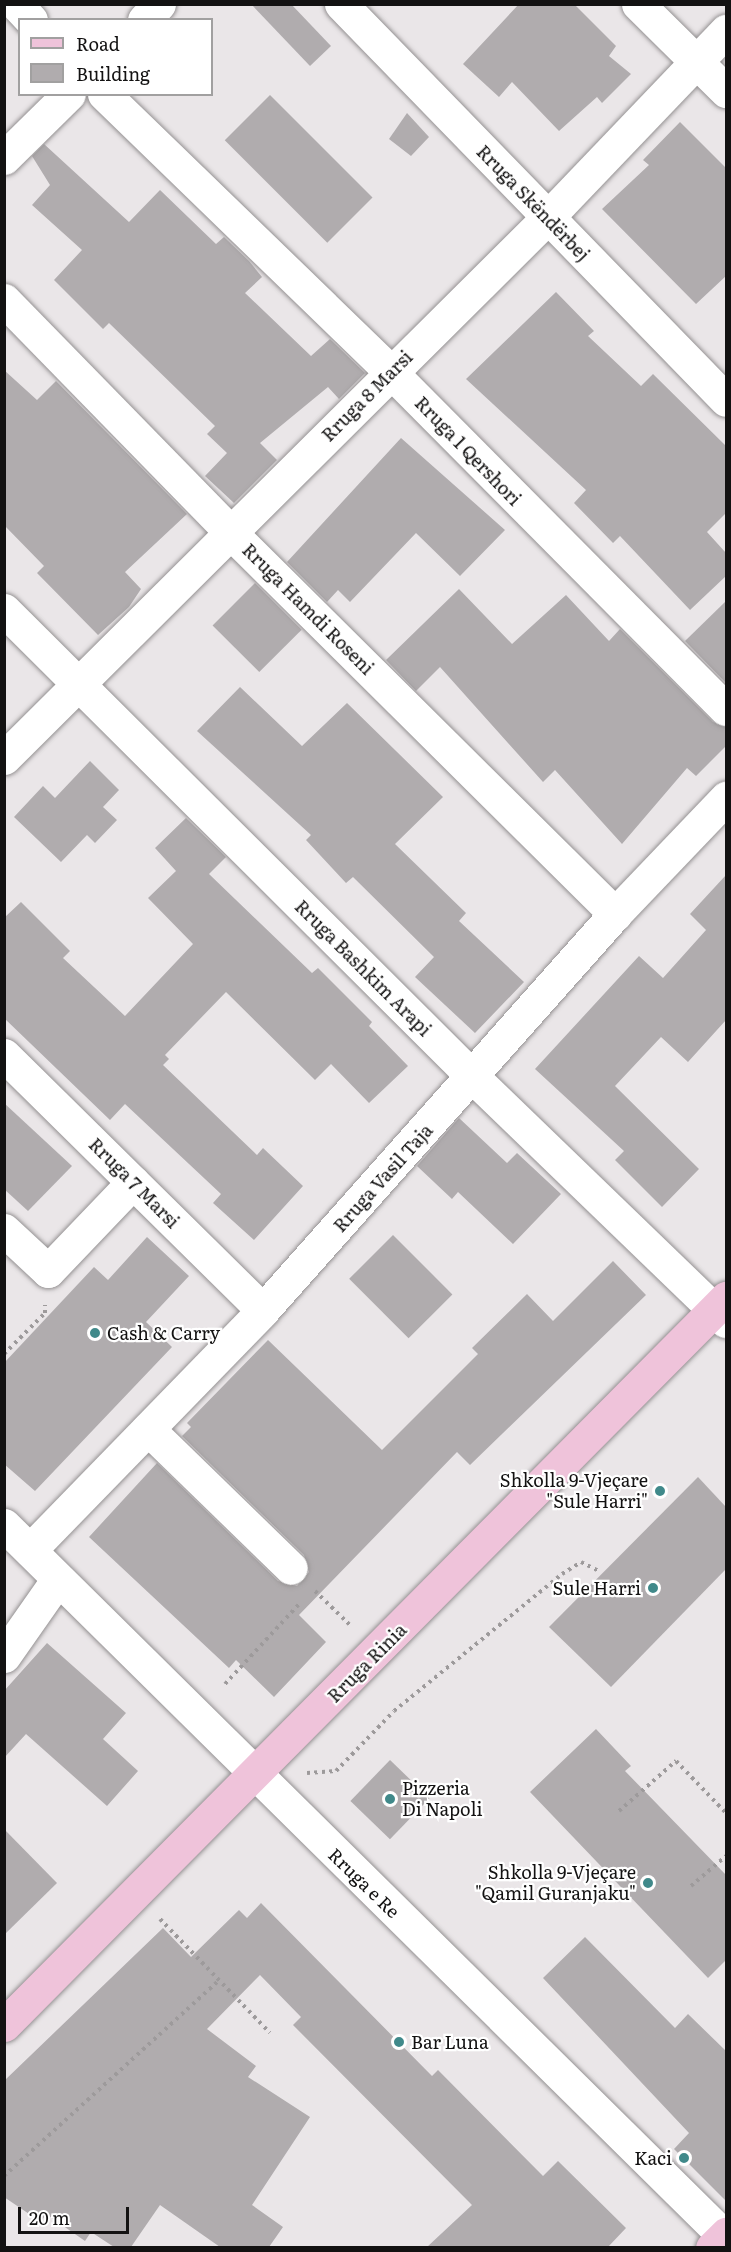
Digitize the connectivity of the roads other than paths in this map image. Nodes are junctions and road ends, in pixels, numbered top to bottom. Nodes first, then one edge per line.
1 (16, 4) edge
2 (159, 4) edge
3 (341, 4) edge
4 (638, 4) edge
5 (29, 18) edge
6 (146, 18) edge
7 (726, 31) edge
8 (698, 63) junction
9 (726, 91) edge
10 (67, 96) edge
11 (106, 96) edge
12 (4, 158) edge
13 (548, 218) junction
14 (4, 300) edge
15 (391, 372) junction
16 (726, 400) edge
17 (232, 534) junction
18 (4, 610) edge
19 (78, 685) junction
20 (726, 709) edge
21 (4, 758) edge
22 (726, 798) edge
23 (615, 914) junction
24 (4, 1055) edge
25 (474, 1078) junction
26 (133, 1182) junction
27 (4, 1230) edge
28 (263, 1310) junction
29 (723, 1310) edge
30 (148, 1429) junction
31 (4, 1525) edge
32 (30, 1550) junction
33 (302, 1578) road end
34 (58, 1579) junction
35 (4, 1656) edge
36 (254, 1776) junction
37 (4, 2025) edge
38 (722, 2239) edge

1 - 5 street
2 - 6 street
3 - 13 street, Rruga Skëndërbej
4 - 8 street
7 - 8 street, Rruga 8 Marsi
8 - 9 street
8 - 13 street, Rruga 8 Marsi
10 - 12 street
11 - 15 street, Rruga 1 Qershori
13 - 15 street, Rruga 8 Marsi
13 - 16 street, Rruga Skëndërbej
14 - 17 street, Rruga Hamdi Roseni
15 - 17 street, Rruga 8 Marsi
15 - 20 street, Rruga 1 Qershori
17 - 19 street, Rruga 8 Marsi
17 - 23 street, Rruga Hamdi Roseni
18 - 19 street, Rruga Bashkim Arapi
19 - 21 street, Rruga 8 Marsi
19 - 25 street, Rruga Bashkim Arapi
22 - 23 street, Rruga Vasil Taja
23 - 25 street, Rruga Vasil Taja
24 - 26 street, Rruga 7 Marsi
25 - 28 street, Rruga Vasil Taja
25 - 29 street, Rruga Bashkim Arapi
26 - 27 street
26 - 28 street, Rruga 7 Marsi
28 - 30 street, Rruga Vasil Taja
29 - 36 main road, Rruga Rinia
30 - 32 street, Rruga Vasil Taja
30 - 33 street
31 - 32 street, Rruga e Re
32 - 34 street, Rruga e Re
34 - 35 street
34 - 36 street, Rruga e Re
36 - 37 main road, Rruga Rinia
36 - 38 street, Rruga e Re

